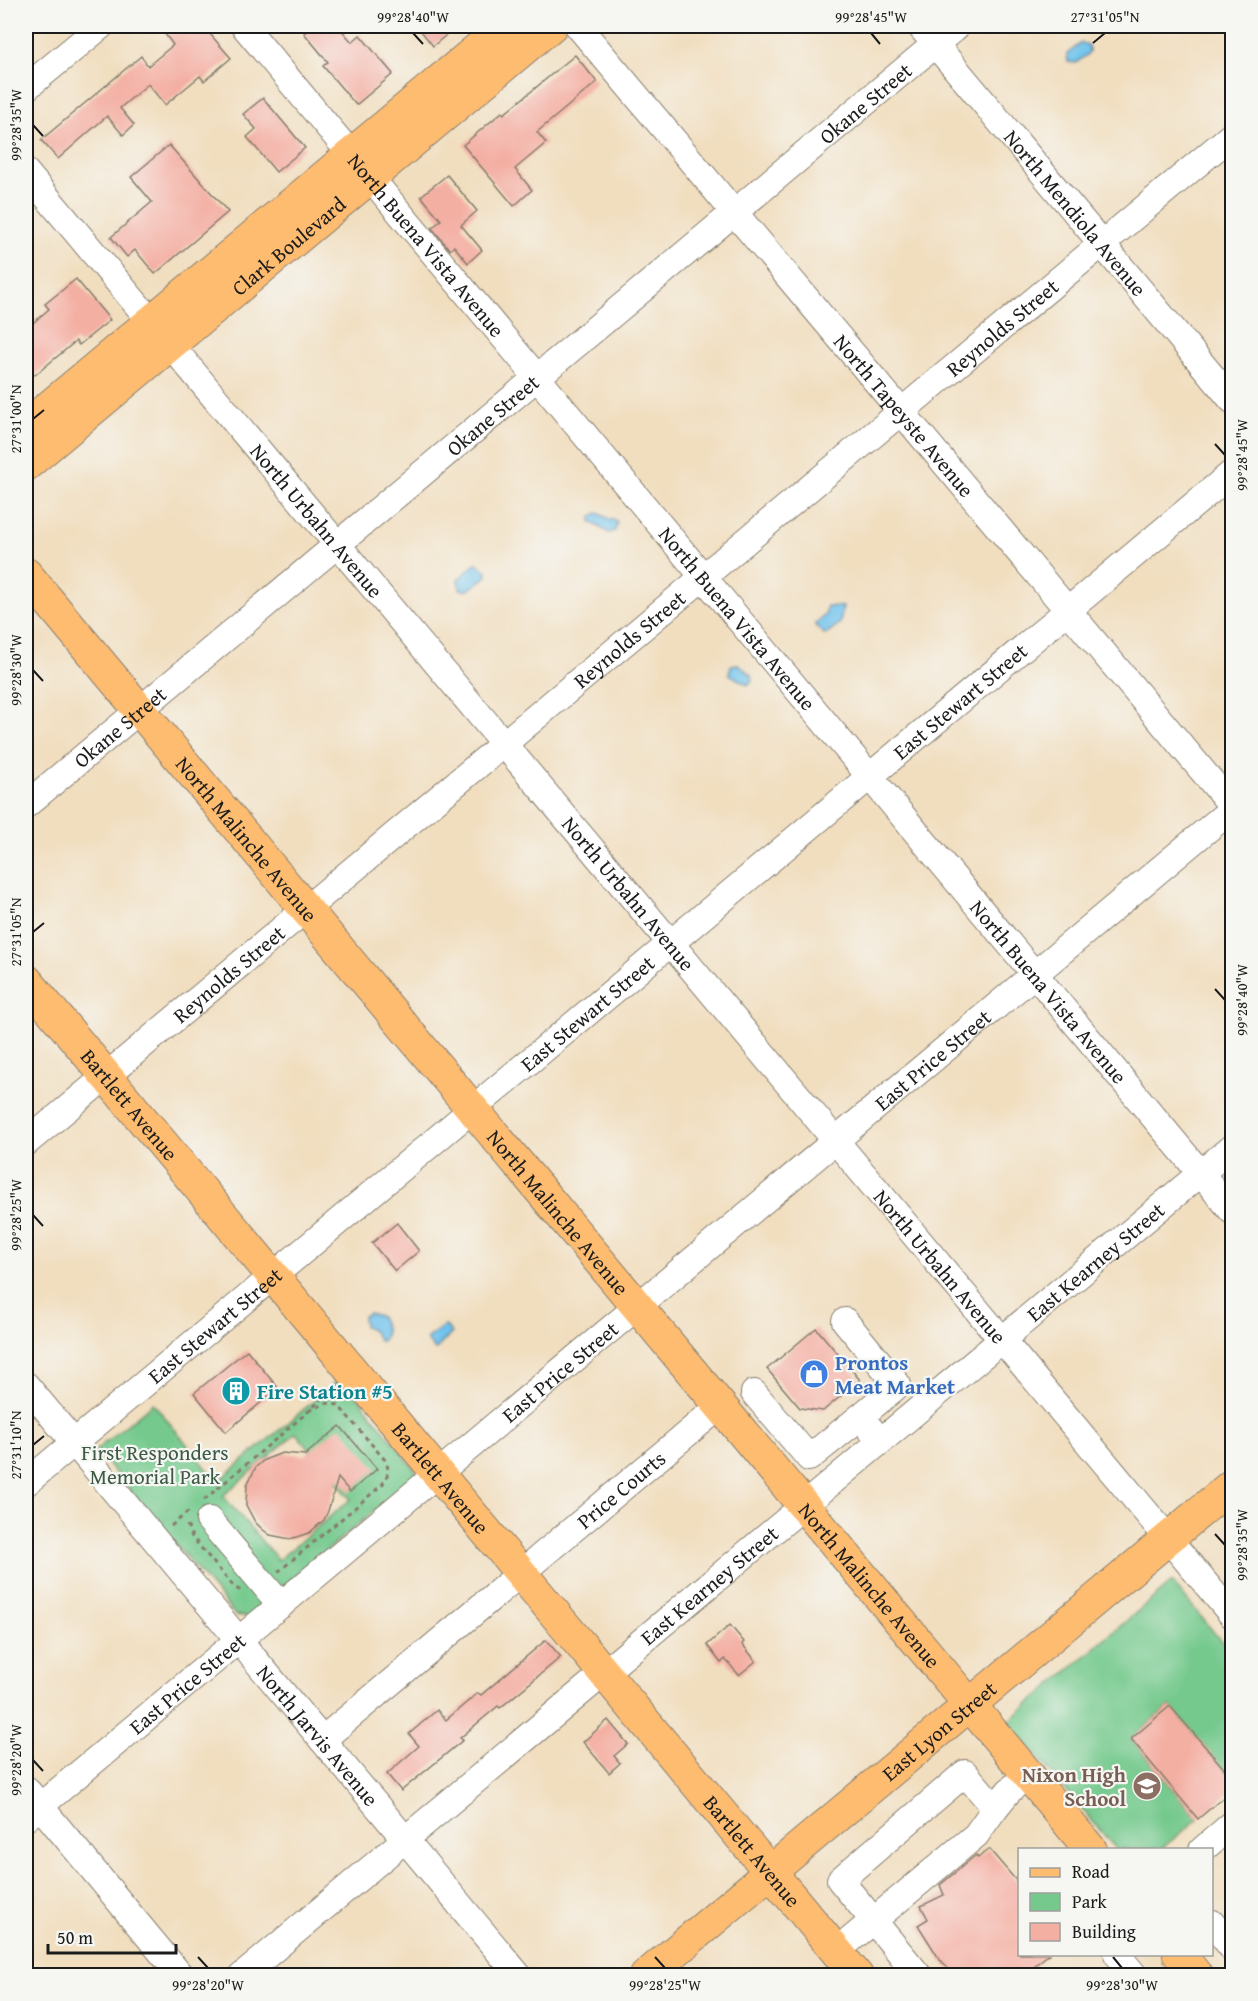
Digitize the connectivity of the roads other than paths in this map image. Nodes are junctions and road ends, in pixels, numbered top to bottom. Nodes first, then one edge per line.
1 (101, 26) edge
2 (244, 26) edge
3 (505, 26) edge
4 (551, 26) edge
5 (578, 26) edge
6 (957, 26) edge
7 (928, 35) edge
8 (26, 88) edge
9 (1233, 135) edge
10 (361, 165) junction
11 (26, 172) edge
12 (734, 212) junction
13 (1102, 244) junction
14 (160, 333) junction
15 (537, 377) junction
16 (1233, 400) edge
17 (901, 411) junction
18 (26, 426) edge
19 (26, 465) edge
20 (1233, 473) edge
21 (337, 544) junction
22 (26, 574) edge
23 (704, 576) junction
24 (1068, 610) junction
25 (139, 710) junction
26 (503, 743) junction
27 (870, 776) junction
28 (26, 805) edge
29 (1233, 808) edge
30 (305, 909) junction
31 (671, 943) junction
32 (1035, 975) junction
33 (26, 980) edge
34 (105, 1076) junction
35 (472, 1109) junction
36 (836, 1141) junction
37 (26, 1143) edge
38 (1233, 1147) edge
39 (1201, 1173) junction
40 (1233, 1211) edge
41 (273, 1276) junction
42 (637, 1307) junction
43 (845, 1321) dead end
44 (1002, 1340) junction
45 (26, 1385) edge
46 (898, 1385) junction
47 (754, 1393) dead end
48 (720, 1406) junction
49 (919, 1409) junction
50 (860, 1417) junction
51 (778, 1421) junction
52 (881, 1441) junction
53 (74, 1443) junction
54 (751, 1444) junction
55 (438, 1474) junction
56 (26, 1483) edge
57 (1233, 1485) edge
58 (803, 1506) junction
59 (200, 1511) road end
60 (1169, 1539) junction
61 (521, 1573) junction
62 (280, 1605) junction
63 (1233, 1615) edge
64 (239, 1640) junction
65 (604, 1673) junction
66 (970, 1705) junction
67 (322, 1740) junction
68 (1028, 1774) junction
69 (30, 1805) edge
70 (994, 1808) junction
71 (1233, 1824) edge
72 (405, 1839) junction
73 (1089, 1848) edge
74 (1204, 1848) edge
75 (771, 1871) junction
76 (874, 1921) junction
77 (1213, 1924) edge
78 (1233, 1948) edge
79 (837, 1951) junction
80 (1119, 1956) edge
81 (1181, 1956) edge
82 (180, 1976) edge
83 (242, 1976) edge
84 (519, 1976) edge
85 (646, 1976) edge
86 (857, 1976) edge
87 (920, 1976) edge
88 (1135, 1976) edge
89 (1197, 1976) edge

1 - 8 street
2 - 10 street, North Buena Vista Avenue
3 - 10 main road, Clark Boulevard
4 - 10 main road, Clark Boulevard
5 - 12 street, North Tapeyste Avenue
6 - 7 street, Okane Street
7 - 12 street, Okane Street
7 - 13 street, North Mendiola Avenue
9 - 13 street, Reynolds Street
10 - 14 main road, Clark Boulevard
10 - 15 street, North Buena Vista Avenue
11 - 14 street, North Urbahn Avenue
12 - 15 street, Okane Street
12 - 17 street, North Tapeyste Avenue
13 - 16 street, North Mendiola Avenue
13 - 17 street, Reynolds Street
14 - 18 main road, Clark Boulevard
14 - 19 main road, Clark Boulevard
14 - 21 street, North Urbahn Avenue
15 - 21 street, Okane Street
15 - 23 street, North Buena Vista Avenue
17 - 23 street, Reynolds Street
17 - 24 street, North Tapeyste Avenue
20 - 24 street, East Stewart Street
21 - 25 street, Okane Street
21 - 26 street, North Urbahn Avenue
22 - 25 main road, North Malinche Avenue
23 - 26 street, Reynolds Street
23 - 27 street, North Buena Vista Avenue
24 - 27 street, East Stewart Street
24 - 29 street, North Tapeyste Avenue
25 - 28 street, Okane Street
25 - 30 main road, North Malinche Avenue
26 - 30 street, Reynolds Street
26 - 31 street, North Urbahn Avenue
27 - 31 street, East Stewart Street
27 - 32 street, North Buena Vista Avenue
29 - 32 street, East Price Street
30 - 34 street, Reynolds Street
30 - 35 main road, North Malinche Avenue
31 - 35 street, East Stewart Street
31 - 36 street, North Urbahn Avenue
32 - 36 street, East Price Street
32 - 39 street, North Buena Vista Avenue
33 - 34 main road, Bartlett Avenue
34 - 37 street, Reynolds Street
34 - 41 main road, Bartlett Avenue
35 - 41 street, East Stewart Street
35 - 42 main road, North Malinche Avenue
36 - 42 street, East Price Street
36 - 44 street, North Urbahn Avenue
38 - 39 street, East Kearney Street
39 - 40 street, North Buena Vista Avenue
39 - 44 street, East Kearney Street
41 - 53 street, East Stewart Street
41 - 55 main road, Bartlett Avenue
42 - 48 main road, North Malinche Avenue
42 - 55 street, East Price Street
43 - 46 street
44 - 49 street, East Kearney Street
44 - 60 street, North Urbahn Avenue
45 - 53 street, North Jarvis Avenue
46 - 49 street
46 - 50 street
47 - 51 street
48 - 54 main road, North Malinche Avenue
48 - 61 street, Price Courts
49 - 52 street, East Kearney Street
50 - 51 street
50 - 52 street
51 - 54 street
52 - 58 street, East Kearney Street
53 - 56 street, East Stewart Street
53 - 64 street, North Jarvis Avenue
54 - 58 main road, North Malinche Avenue
55 - 61 main road, Bartlett Avenue
55 - 62 street, East Price Street
57 - 60 main road, East Lyon Street
58 - 65 street, East Kearney Street
58 - 66 main road, North Malinche Avenue
59 - 62 street
60 - 63 street, North Urbahn Avenue
60 - 66 main road, East Lyon Street
61 - 65 main road, Bartlett Avenue
61 - 67 street, Price Courts
62 - 64 street, East Price Street
64 - 67 street, North Jarvis Avenue
64 - 69 street, East Price Street
65 - 72 street, East Kearney Street
65 - 75 main road, Bartlett Avenue
66 - 68 main road, North Malinche Avenue
66 - 75 main road, East Lyon Street
67 - 72 street, North Jarvis Avenue
68 - 70 street
68 - 73 main road, North Malinche Avenue
69 - 82 street
70 - 76 street
70 - 76 street
71 - 74 street
72 - 83 street, East Kearney Street
72 - 84 street, North Jarvis Avenue
75 - 79 main road, Bartlett Avenue
75 - 85 main road, East Lyon Street
76 - 79 street
76 - 87 street
77 - 78 street
79 - 86 main road, Bartlett Avenue
80 - 88 street
81 - 89 main road

